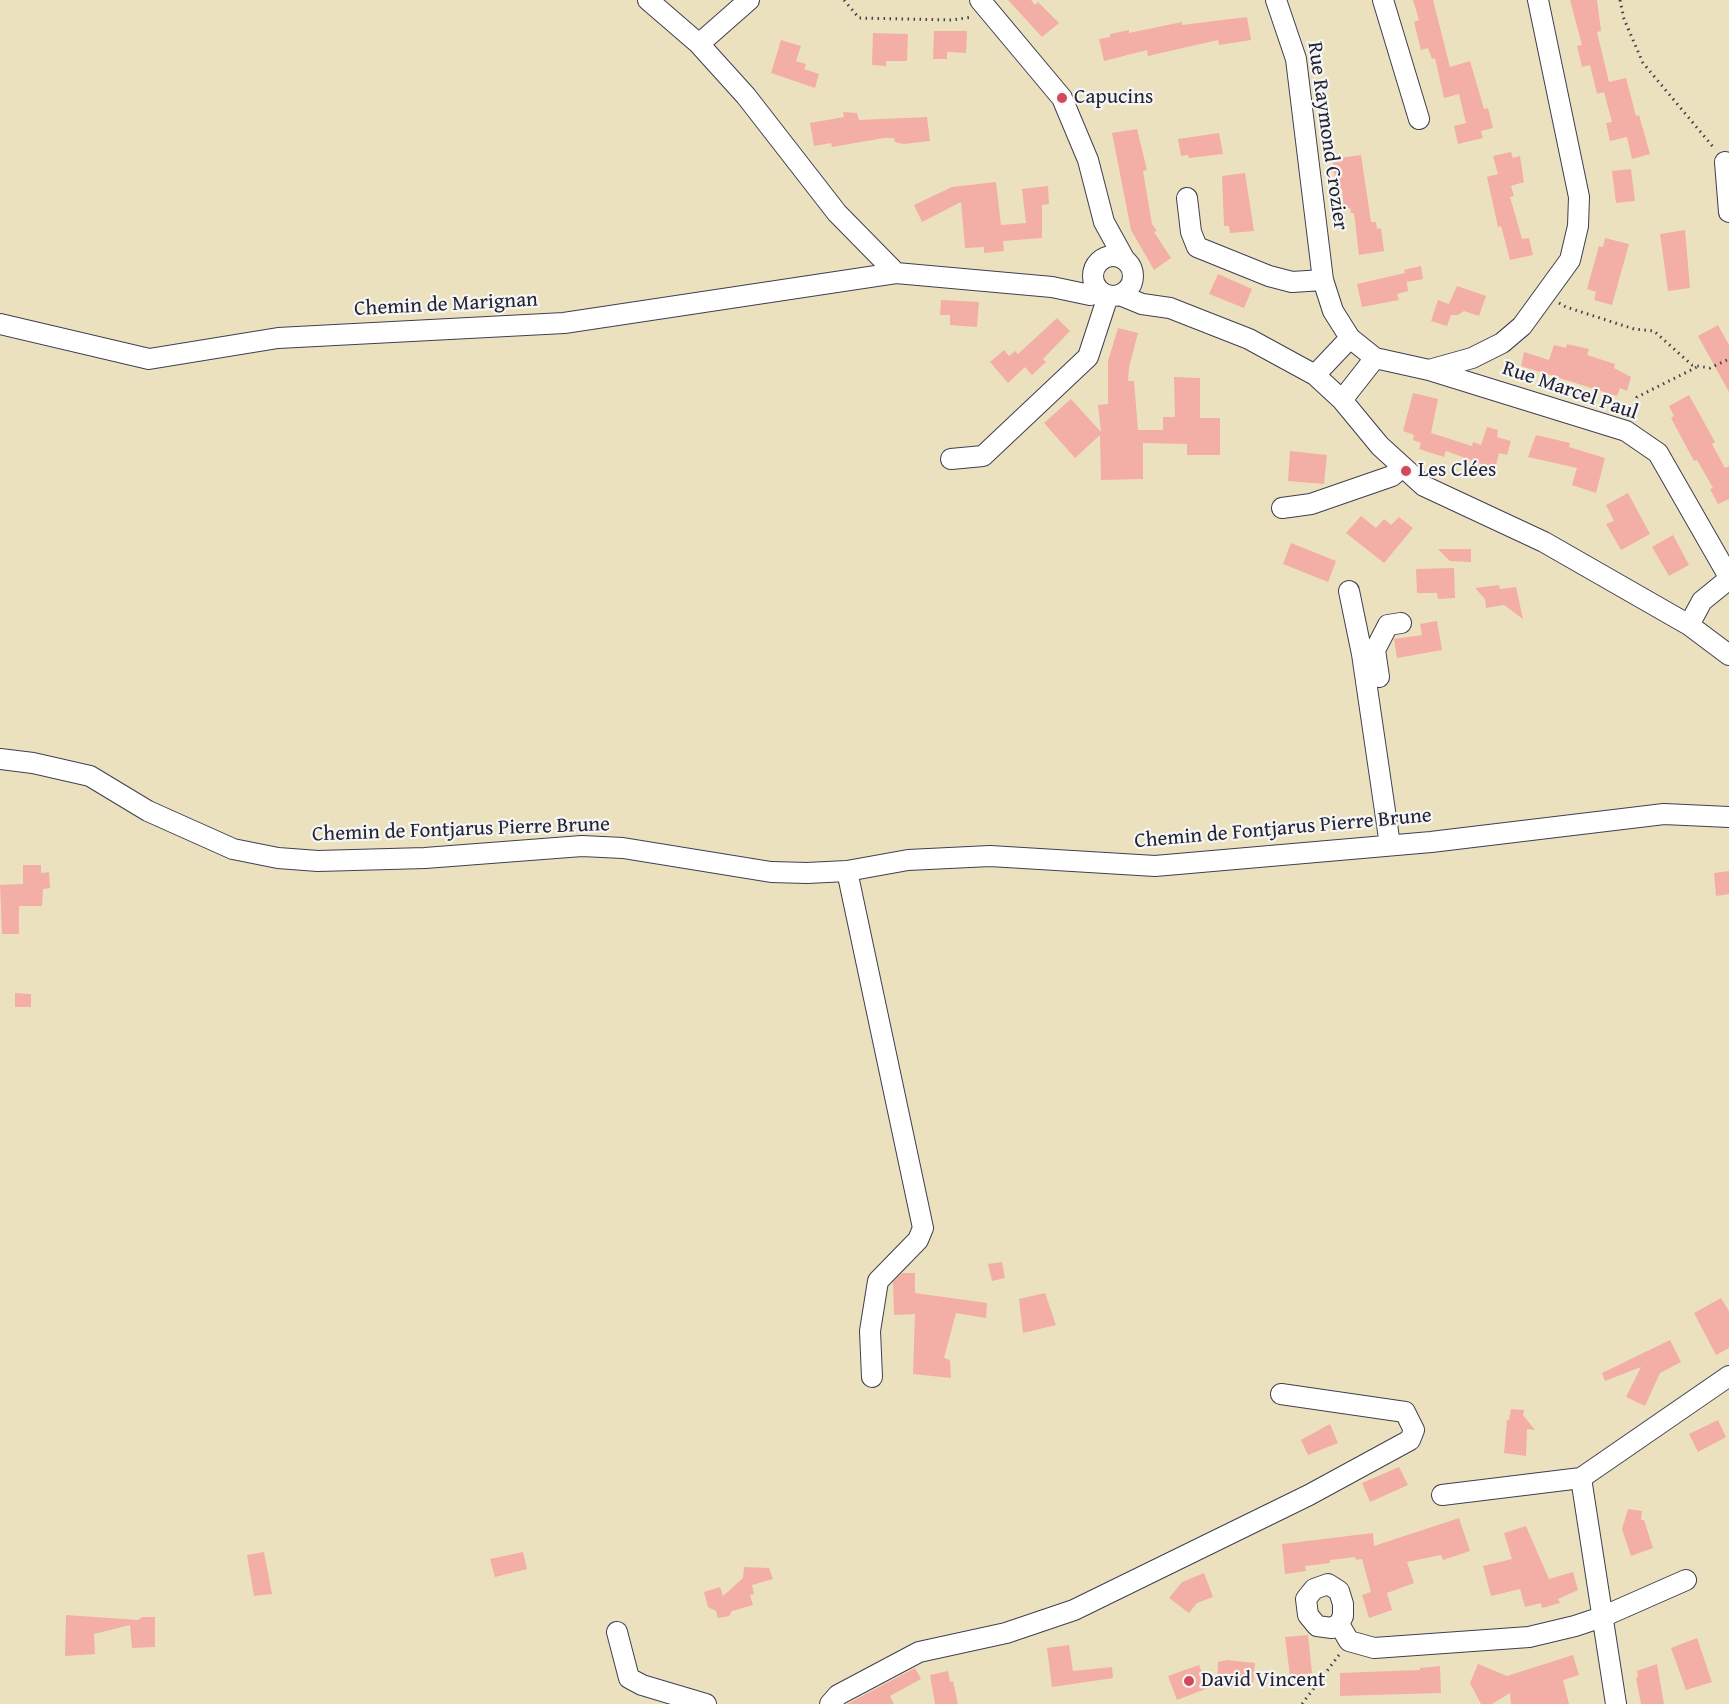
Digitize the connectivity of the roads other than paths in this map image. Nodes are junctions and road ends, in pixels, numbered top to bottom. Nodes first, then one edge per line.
1 (648, 0) edge
2 (749, 0) edge
3 (1276, 0) edge
4 (1383, 0) edge
5 (1538, 0) edge
6 (983, 3) edge
7 (699, 44) junction
8 (1419, 119) dead end
9 (1725, 162) road end
10 (1187, 198) dead end
11 (1729, 212) edge
12 (1104, 222) junction
13 (1098, 266) junction
14 (1129, 266) junction
15 (896, 273) junction
16 (1323, 280) junction
17 (1052, 287) junction
18 (1110, 294) junction
19 (1170, 308) junction
20 (0, 324) edge
21 (1350, 338) junction
22 (1375, 358) junction
23 (1429, 370) junction
24 (1315, 375) junction
25 (1342, 400) junction
26 (951, 459) dead end
27 (1402, 467) junction
28 (1282, 508) dead end
29 (1729, 578) edge
30 (1349, 591) dead end
31 (1401, 622) dead end
32 (1689, 626) junction
33 (1729, 655) edge
34 (0, 759) edge
35 (1729, 817) edge
36 (1396, 844) junction
37 (847, 872) junction
38 (1729, 1376) edge
39 (872, 1377) dead end
40 (1281, 1394) dead end
41 (1581, 1478) junction
42 (1442, 1495) dead end
43 (1686, 1580) dead end
44 (1602, 1617) junction
45 (617, 1632) dead end
46 (1344, 1632) junction
47 (706, 1704) edge
48 (830, 1704) edge
49 (1616, 1704) edge

1 - 7 street
2 - 7 street
3 - 16 street, Rue Raymond Crozier
4 - 8 street
5 - 23 street
6 - 12 street
7 - 15 street
9 - 11 street
10 - 16 street
12 - 13 street
12 - 14 street
13 - 14 street
13 - 17 street
13 - 18 street
14 - 18 street
14 - 19 street
15 - 17 street, Chemin de Marignan
15 - 20 street, Chemin de Marignan
16 - 21 street, Rue Raymond Crozier
17 - 18 street, Chemin de Marignan
18 - 19 street, Chemin de Marignan
18 - 26 street
19 - 24 street
21 - 22 street, Rue Raymond Crozier
21 - 24 street
22 - 23 street, Rue Marcel Paul
22 - 25 street
23 - 29 street, Rue Marcel Paul
24 - 25 street
25 - 27 street
27 - 28 street
27 - 32 street
29 - 32 street
30 - 36 street
31 - 36 street
32 - 33 street
34 - 37 street, Chemin de Fontjarus Pierre Brune
35 - 36 street, Chemin de Fontjarus Pierre Brune
36 - 37 street, Chemin de Fontjarus Pierre Brune
37 - 39 street
38 - 41 street
40 - 48 street
41 - 42 street
41 - 44 street
43 - 44 street
44 - 46 street
44 - 49 street
45 - 47 street
46 - 46 street

